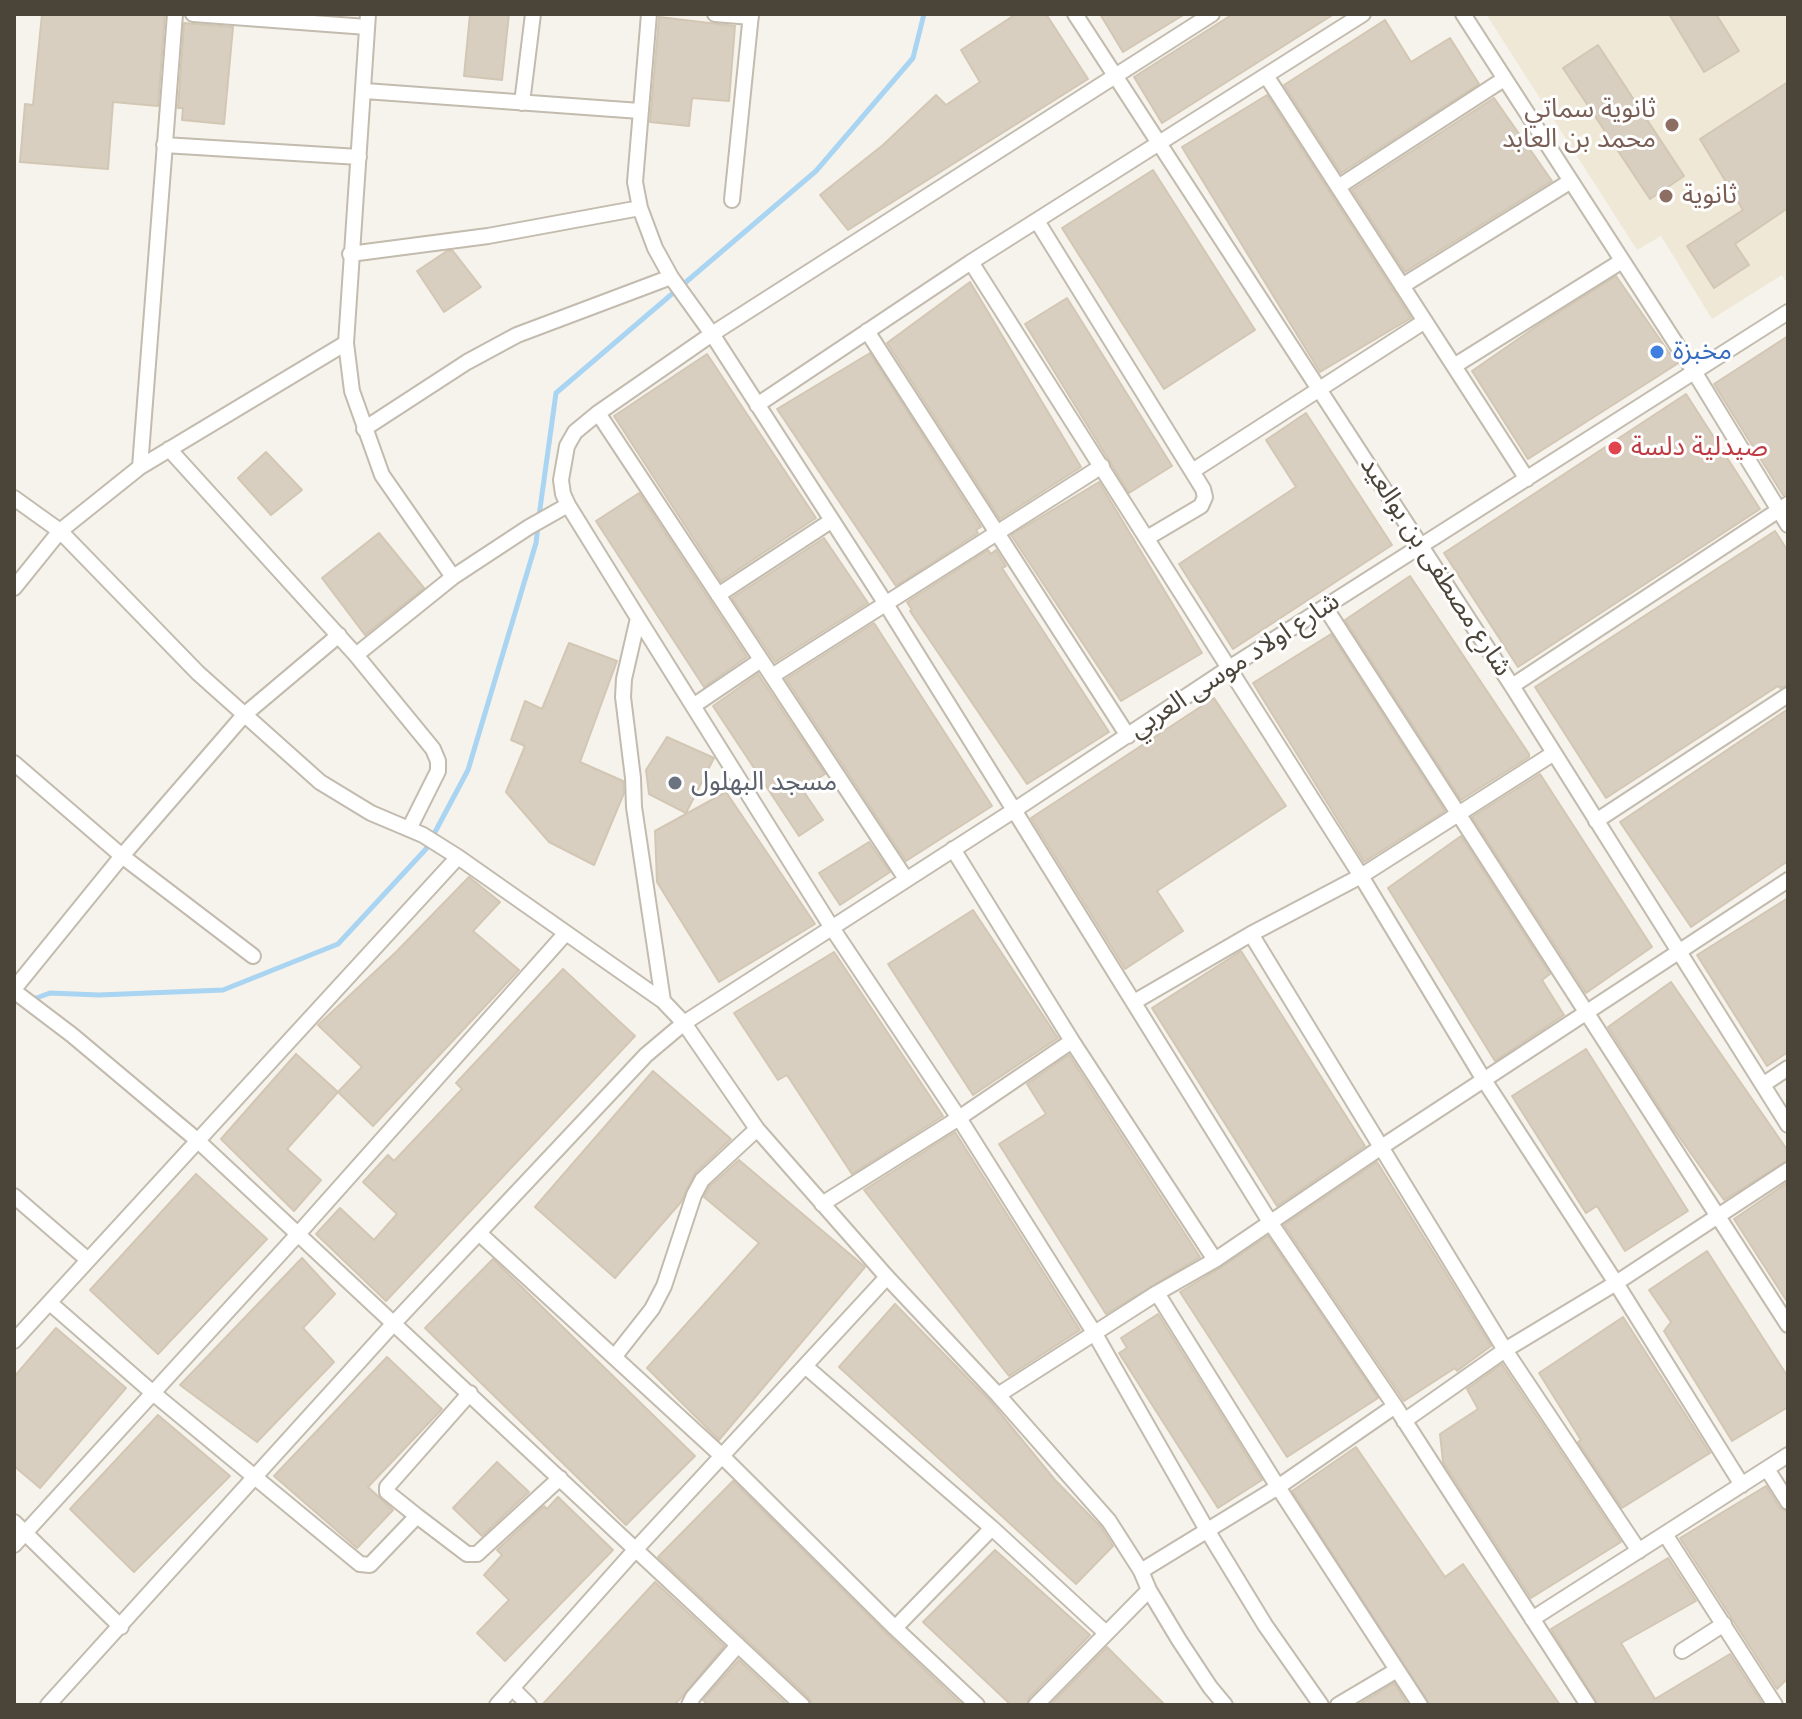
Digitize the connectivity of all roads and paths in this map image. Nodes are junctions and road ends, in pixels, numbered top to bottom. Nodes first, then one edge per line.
1 (175, 14) edge
2 (193, 14) edge
3 (533, 14) edge
4 (649, 14) edge
5 (715, 14) edge
6 (1075, 14) edge
7 (1212, 14) edge
8 (1363, 14) edge
9 (1463, 14) edge
10 (751, 16) edge
11 (368, 20) edge
12 (1116, 77) junction
13 (1267, 77) junction
14 (1504, 79) junction
15 (365, 91) junction
16 (522, 103) junction
17 (640, 111) junction
18 (1160, 144) junction
19 (164, 145) junction
20 (359, 157) junction
21 (1571, 181) junction
22 (1338, 187) junction
23 (732, 200) dead end
24 (640, 208) junction
25 (1037, 221) junction
26 (350, 254) junction
27 (1622, 261) junction
28 (971, 262) junction
29 (671, 277) junction
30 (1402, 286) junction
31 (1788, 312) edge
32 (1425, 321) junction
33 (867, 331) junction
34 (712, 334) junction
35 (346, 343) junction
36 (1454, 366) junction
37 (1695, 373) junction
38 (1318, 388) junction
39 (757, 405) junction
40 (598, 413) junction
41 (364, 429) junction
42 (169, 449) junction
43 (1102, 466) junction
44 (140, 467) junction
45 (1194, 470) junction
46 (1527, 479) junction
47 (14, 498) edge
48 (568, 505) junction
49 (1783, 507) edge
50 (831, 521) junction
51 (1788, 525) edge
52 (60, 531) junction
53 (996, 532) junction
54 (1147, 538) junction
55 (1422, 546) junction
56 (453, 577) junction
57 (14, 588) edge
58 (718, 595) junction
59 (886, 604) junction
60 (1325, 607) junction
61 (638, 618) junction
62 (339, 635) junction
63 (356, 655) junction
64 (761, 660) junction
65 (1229, 668) junction
66 (772, 676) junction
67 (1512, 686) junction
68 (1788, 695) edge
69 (693, 706) junction
70 (244, 715) junction
71 (1128, 736) junction
72 (1554, 753) junction
73 (14, 763) edge
74 (1013, 811) junction
75 (1459, 815) junction
76 (1596, 821) junction
77 (416, 832) junction
78 (953, 849) junction
79 (122, 856) junction
80 (458, 857) junction
81 (1361, 876) junction
82 (906, 879) junction
83 (1788, 880) edge
84 (832, 928) junction
85 (565, 934) junction
86 (1251, 934) junction
87 (1678, 951) junction
88 (253, 956) dead end
89 (14, 990) edge
90 (663, 1001) junction
91 (1134, 1002) junction
92 (1587, 1014) junction
93 (684, 1023) junction
94 (1072, 1041) junction
95 (1788, 1068) edge
96 (1484, 1080) junction
97 (1764, 1084) junction
98 (959, 1118) junction
99 (1788, 1125) edge
100 (757, 1129) junction
101 (197, 1140) junction
102 (1380, 1148) junction
103 (1788, 1170) edge
104 (14, 1196) edge
105 (822, 1204) junction
106 (1718, 1216) junction
107 (1270, 1222) junction
108 (299, 1233) junction
109 (480, 1234) junction
110 (88, 1260) junction
111 (1215, 1260) junction
112 (887, 1277) junction
113 (1616, 1283) junction
114 (1157, 1293) junction
115 (50, 1303) junction
116 (395, 1322) junction
117 (1788, 1325) edge
118 (1095, 1334) junction
119 (14, 1341) edge
120 (1505, 1350) junction
121 (615, 1356) junction
122 (805, 1366) junction
123 (153, 1393) junction
124 (470, 1393) junction
125 (998, 1395) junction
126 (1395, 1406) junction
127 (1404, 1421) junction
128 (1788, 1455) edge
129 (722, 1456) junction
130 (1767, 1469) junction
131 (255, 1478) junction
132 (560, 1478) junction
133 (1742, 1485) junction
134 (1278, 1487) junction
135 (1788, 1502) edge
136 (417, 1516) junction
137 (14, 1522) edge
138 (992, 1528) junction
139 (1207, 1530) junction
140 (26, 1533) junction
141 (1665, 1534) junction
142 (14, 1545) edge
143 (636, 1549) junction
144 (1639, 1551) junction
145 (1141, 1571) junction
146 (1149, 1590) junction
147 (1532, 1619) junction
148 (1724, 1624) junction
149 (121, 1627) junction
150 (895, 1628) junction
151 (1106, 1633) junction
152 (738, 1645) junction
153 (1682, 1651) dead end
154 (1397, 1670) junction
155 (513, 1689) junction
156 (48, 1705) edge
157 (497, 1705) edge
158 (529, 1705) edge
159 (689, 1705) edge
160 (802, 1705) edge
161 (977, 1705) edge
162 (1036, 1705) edge
163 (1224, 1705) edge
164 (1321, 1705) edge
165 (1338, 1705) edge
166 (1420, 1705) edge
167 (1588, 1705) edge
168 (1775, 1705) edge

1 - 19 street
2 - 11 street
3 - 16 street
4 - 17 street
5 - 10 street
6 - 12 street, شارع مصطفى بن بوالعيد
7 - 12 street
8 - 13 street
9 - 14 street
10 - 23 street
11 - 15 street
12 - 18 street, شارع مصطفى بن بوالعيد
12 - 34 street
13 - 18 street
13 - 22 street
14 - 21 street
14 - 22 street
15 - 16 street
15 - 20 street
16 - 17 street
17 - 24 street
18 - 25 street
18 - 38 street, شارع مصطفى بن بوالعيد
19 - 20 street
19 - 44 street
20 - 26 street
21 - 27 street
21 - 30 street
22 - 30 street
24 - 26 street
24 - 29 street
25 - 28 street
25 - 45 street
26 - 35 street
27 - 36 street
27 - 37 street
28 - 33 street
28 - 43 street
29 - 34 street
29 - 41 street
30 - 32 street
31 - 37 street, شارع اولاد موسى العربي
32 - 36 street
32 - 38 street
33 - 39 street
33 - 53 street
34 - 39 street
34 - 40 street
35 - 41 street
35 - 42 street
36 - 46 street
37 - 46 street, شارع اولاد موسى العربي
37 - 49 street
38 - 45 street
38 - 55 street, شارع مصطفى بن بوالعيد
39 - 50 street
40 - 48 street
40 - 58 street
41 - 56 street
42 - 44 street
42 - 62 street
43 - 53 street
43 - 54 street
44 - 52 street
45 - 54 street
46 - 55 street, شارع اولاد موسى العربي
47 - 52 street
48 - 56 street
48 - 61 street
49 - 51 street
49 - 67 street
50 - 58 street
50 - 59 street
52 - 57 street
52 - 70 street
53 - 59 street
53 - 71 street
54 - 65 street
55 - 60 street, شارع اولاد موسى العربي
55 - 67 street, شارع مصطفى بن بوالعيد
56 - 63 street
58 - 64 street
59 - 66 street
59 - 74 street
60 - 65 street, شارع اولاد موسى العربي
60 - 75 street
61 - 69 street
61 - 90 street
62 - 63 street
62 - 70 street
63 - 77 street
64 - 66 street
64 - 69 street
65 - 71 street, شارع اولاد موسى العربي
65 - 81 street
66 - 82 street
67 - 72 street, شارع مصطفى بن بوالعيد
68 - 76 street
69 - 84 street
70 - 77 street
70 - 79 street
71 - 74 street, شارع اولاد موسى العربي
72 - 75 street
72 - 76 street, شارع مصطفى بن بوالعيد
73 - 79 street
74 - 78 street, شارع اولاد موسى العربي
74 - 91 street
75 - 81 street
75 - 92 street
76 - 87 street, شارع مصطفى بن بوالعيد
77 - 80 street
78 - 82 street, شارع اولاد موسى العربي
78 - 94 street
79 - 88 street
79 - 89 street
80 - 85 street
80 - 101 street
81 - 86 street
81 - 96 street
82 - 84 street, شارع اولاد موسى العربي
83 - 87 street
84 - 93 street, شارع اولاد موسى العربي
84 - 98 street
85 - 90 street
85 - 108 street
86 - 91 street
86 - 102 street
87 - 92 street
87 - 97 street, شارع مصطفى بن بوالعيد
89 - 101 street
90 - 93 street
91 - 107 street
92 - 96 street
92 - 106 street
93 - 100 street
93 - 109 street, شارع اولاد موسى العربي
94 - 98 street
94 - 111 street
95 - 97 street
96 - 102 street
96 - 113 street
97 - 99 street, شارع مصطفى بن بوالعيد
98 - 105 street
98 - 118 street
100 - 105 street
100 - 121 street
101 - 108 street
101 - 110 street
102 - 107 street
102 - 120 street
103 - 106 street
104 - 110 street
105 - 112 street
106 - 113 street
106 - 117 street
107 - 111 street
107 - 126 street
108 - 116 street
108 - 123 street
109 - 116 street, شارع اولاد موسى العربي
109 - 121 street
110 - 115 street
111 - 114 street
112 - 122 street
112 - 125 street
113 - 120 street
113 - 133 street
114 - 118 street
114 - 134 street
115 - 119 street
115 - 123 street
116 - 124 street
116 - 131 street, شارع اولاد موسى العربي
118 - 125 street
118 - 139 street
120 - 127 street
120 - 144 street
121 - 129 street
122 - 129 street
122 - 138 street
123 - 131 street
123 - 140 street
124 - 132 street
124 - 136 street
125 - 145 street
126 - 127 street
126 - 134 street
127 - 147 street
128 - 130 street
129 - 143 street
129 - 150 street
130 - 133 street
130 - 135 street
131 - 136 street
131 - 149 street, شارع اولاد موسى العربي
132 - 136 street
132 - 143 street
133 - 141 street
134 - 139 street
134 - 154 street
137 - 140 street
138 - 150 street
138 - 151 street
139 - 145 street
139 - 164 street
140 - 142 street
140 - 149 street
141 - 144 street
141 - 148 street
143 - 152 street
143 - 155 street
144 - 147 street
145 - 146 street
146 - 151 street
146 - 163 street
147 - 167 street
148 - 153 street
148 - 168 street
149 - 156 street, شارع اولاد موسى العربي
150 - 161 street
151 - 162 street
152 - 159 street
152 - 160 street
154 - 165 street
154 - 166 street
155 - 157 street
155 - 158 street

